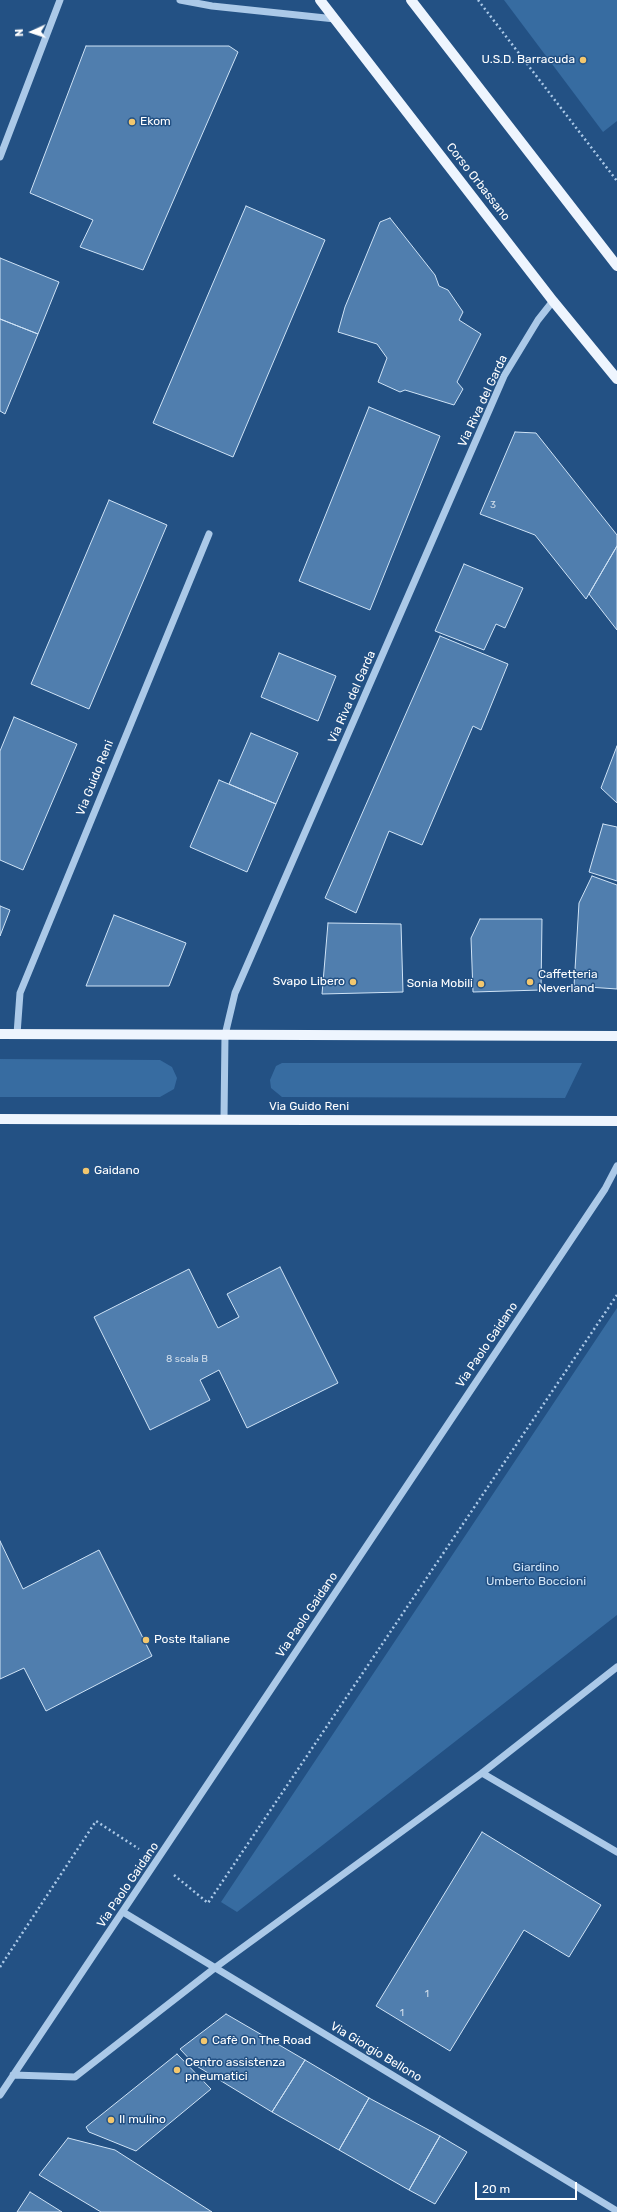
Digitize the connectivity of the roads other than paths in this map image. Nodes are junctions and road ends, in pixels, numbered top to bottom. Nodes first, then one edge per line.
1 (60, 0) edge
2 (180, 0) edge
3 (320, 0) edge
4 (411, 0) edge
5 (335, 19) junction
6 (0, 158) edge
7 (617, 266) edge
8 (553, 301) junction
9 (617, 379) edge
10 (209, 534) dead end
11 (0, 1034) edge
12 (17, 1034) junction
13 (225, 1035) junction
14 (617, 1036) edge
15 (0, 1119) edge
16 (224, 1120) junction
17 (617, 1121) edge
18 (617, 1166) edge
19 (617, 1667) edge
20 (482, 1773) junction
21 (617, 1852) edge
22 (123, 1912) junction
23 (216, 1967) junction
24 (13, 2075) junction
25 (0, 2095) edge
26 (617, 2211) edge

1 - 6 street
2 - 5 street
3 - 5 main road, Corso Orbassano
4 - 7 main road
5 - 8 main road, Corso Orbassano
8 - 9 main road, Corso Orbassano
8 - 13 street, Via Riva del Garda
10 - 12 street, Via Guido Reni
11 - 12 main road
12 - 13 main road
13 - 14 main road
13 - 16 street, Via Riva del Garda
15 - 16 main road, Via Guido Reni
16 - 17 main road, Via Guido Reni
18 - 22 street, Via Paolo Gaidano
19 - 20 street
20 - 21 street
20 - 23 street
22 - 23 street, Via Giorgio Bellono
22 - 24 street, Via Paolo Gaidano
23 - 24 street
23 - 26 street, Via Giorgio Bellono
24 - 25 street, Via Paolo Gaidano

